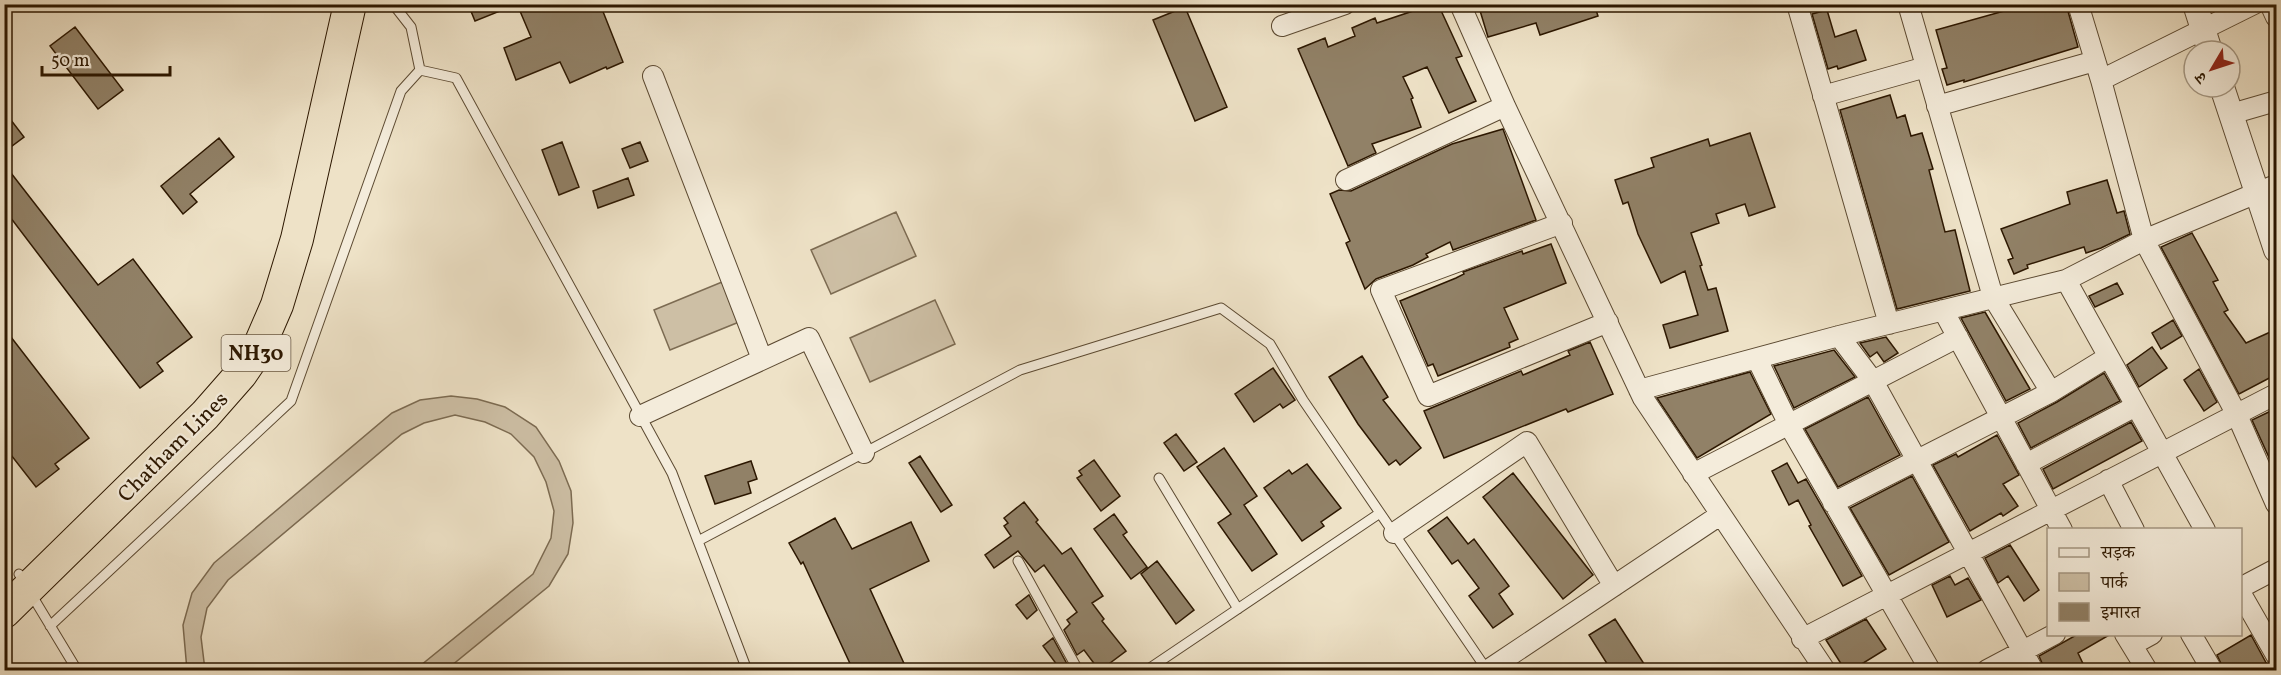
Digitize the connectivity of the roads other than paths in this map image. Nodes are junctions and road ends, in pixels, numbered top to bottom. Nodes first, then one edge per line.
1 (332, 4) edge
2 (350, 4) edge
3 (393, 4) edge
4 (1345, 4) edge
5 (1460, 4) edge
6 (1797, 4) edge
7 (1908, 4) edge
8 (2078, 4) edge
9 (2195, 4) edge
10 (2254, 4) edge
11 (2270, 4) edge
12 (2277, 16) edge
13 (1282, 26) dead end
14 (2206, 39) edge
15 (2207, 39) edge
16 (2182, 47) edge
17 (1926, 67) junction
18 (420, 70) junction
19 (2098, 70) junction
20 (653, 76) dead end
21 (1823, 96) junction
22 (2226, 99) edge
23 (2277, 100) edge
24 (1504, 105) junction
25 (1937, 106) junction
26 (2231, 114) junction
27 (1346, 180) dead end
28 (2267, 189) edge
29 (1562, 224) junction
30 (2144, 240) junction
31 (2277, 250) edge
32 (2066, 280) junction
33 (1993, 297) junction
34 (1943, 310) junction
35 (1608, 322) junction
36 (1889, 324) junction
37 (1839, 336) junction
38 (1958, 337) junction
39 (2108, 357) junction
40 (762, 359) junction
41 (1757, 359) junction
42 (1873, 381) junction
43 (1639, 390) junction
44 (2051, 392) junction
45 (2277, 394) edge
46 (2136, 406) junction
47 (2237, 415) junction
48 (640, 416) junction
49 (2000, 416) junction
50 (1789, 424) junction
51 (2161, 452) junction
52 (864, 453) junction
53 (1916, 460) junction
54 (2026, 464) junction
55 (1693, 474) junction
56 (1159, 478) dead end
57 (2108, 480) junction
58 (1833, 503) junction
59 (2277, 504) edge
60 (2050, 510) junction
61 (1380, 513) junction
62 (1720, 515) junction
63 (2061, 528) edge
64 (2133, 528) edge
65 (2204, 528) edge
66 (1394, 533) junction
67 (698, 541) junction
68 (1966, 553) junction
69 (1018, 561) dead end
70 (2277, 569) edge
71 (17, 584) edge
72 (1614, 586) junction
73 (2242, 589) edge
74 (2242, 592) edge
75 (1885, 596) junction
76 (1238, 609) junction
77 (4, 612) edge
78 (50, 626) junction
79 (2052, 636) edge
80 (2144, 636) edge
81 (2192, 636) edge
82 (1802, 639) junction
83 (2129, 640) edge
84 (2022, 653) junction
85 (2277, 655) edge
86 (77, 670) edge
87 (747, 670) edge
88 (1078, 670) edge
89 (1147, 670) edge
90 (1488, 670) edge
91 (1824, 670) edge
92 (1930, 670) edge
93 (1987, 670) edge
94 (2033, 670) edge
95 (2147, 670) edge
96 (2212, 670) edge

1 - 71 highway, Chatham Lines / NH30
2 - 71 highway, Chatham Lines / NH30
3 - 18 lane
4 - 13 street
5 - 24 street
6 - 21 street
7 - 17 street
8 - 19 street
9 - 14 street
10 - 15 street
11 - 12 street
16 - 19 street
17 - 21 street
17 - 25 street
18 - 48 lane
18 - 78 lane
19 - 25 street
19 - 30 street
20 - 40 street
21 - 36 street
22 - 26 street
23 - 26 street
24 - 27 street
24 - 29 street
25 - 33 street
26 - 28 street
28 - 30 street
28 - 31 street
29 - 35 street
29 - 35 street
30 - 32 street
30 - 47 street
32 - 33 street
32 - 39 street
33 - 34 street
33 - 44 street
34 - 36 street
34 - 38 street
35 - 43 street
36 - 37 street
37 - 41 street
37 - 42 street
38 - 42 street
38 - 49 street
39 - 44 street
39 - 46 street
40 - 48 street
40 - 52 street
41 - 43 street
41 - 50 street
42 - 50 street
42 - 53 street
43 - 55 street
44 - 49 street
45 - 47 street
46 - 51 street
46 - 54 street
47 - 51 street
47 - 59 street
48 - 67 lane
49 - 53 street
49 - 54 street
50 - 55 street
50 - 58 street
51 - 57 street
51 - 65 street
52 - 61 lane
52 - 67 lane
53 - 58 street
53 - 68 street
54 - 60 street
55 - 62 street
56 - 76 lane
57 - 60 street
57 - 64 street
58 - 75 street
60 - 63 street
60 - 68 street
61 - 66 lane
61 - 76 lane
62 - 72 street
62 - 82 street
66 - 72 street
66 - 90 lane
67 - 87 lane
68 - 75 street
68 - 84 street
69 - 88 lane
70 - 73 street
71 - 77 highway, Chatham Lines / NH30
71 - 78 lane
72 - 90 street
74 - 85 street
75 - 82 street
75 - 92 street
76 - 89 lane
78 - 86 lane
79 - 84 street
80 - 83 street
81 - 96 street
82 - 91 street
83 - 95 street
84 - 93 street
84 - 94 street

